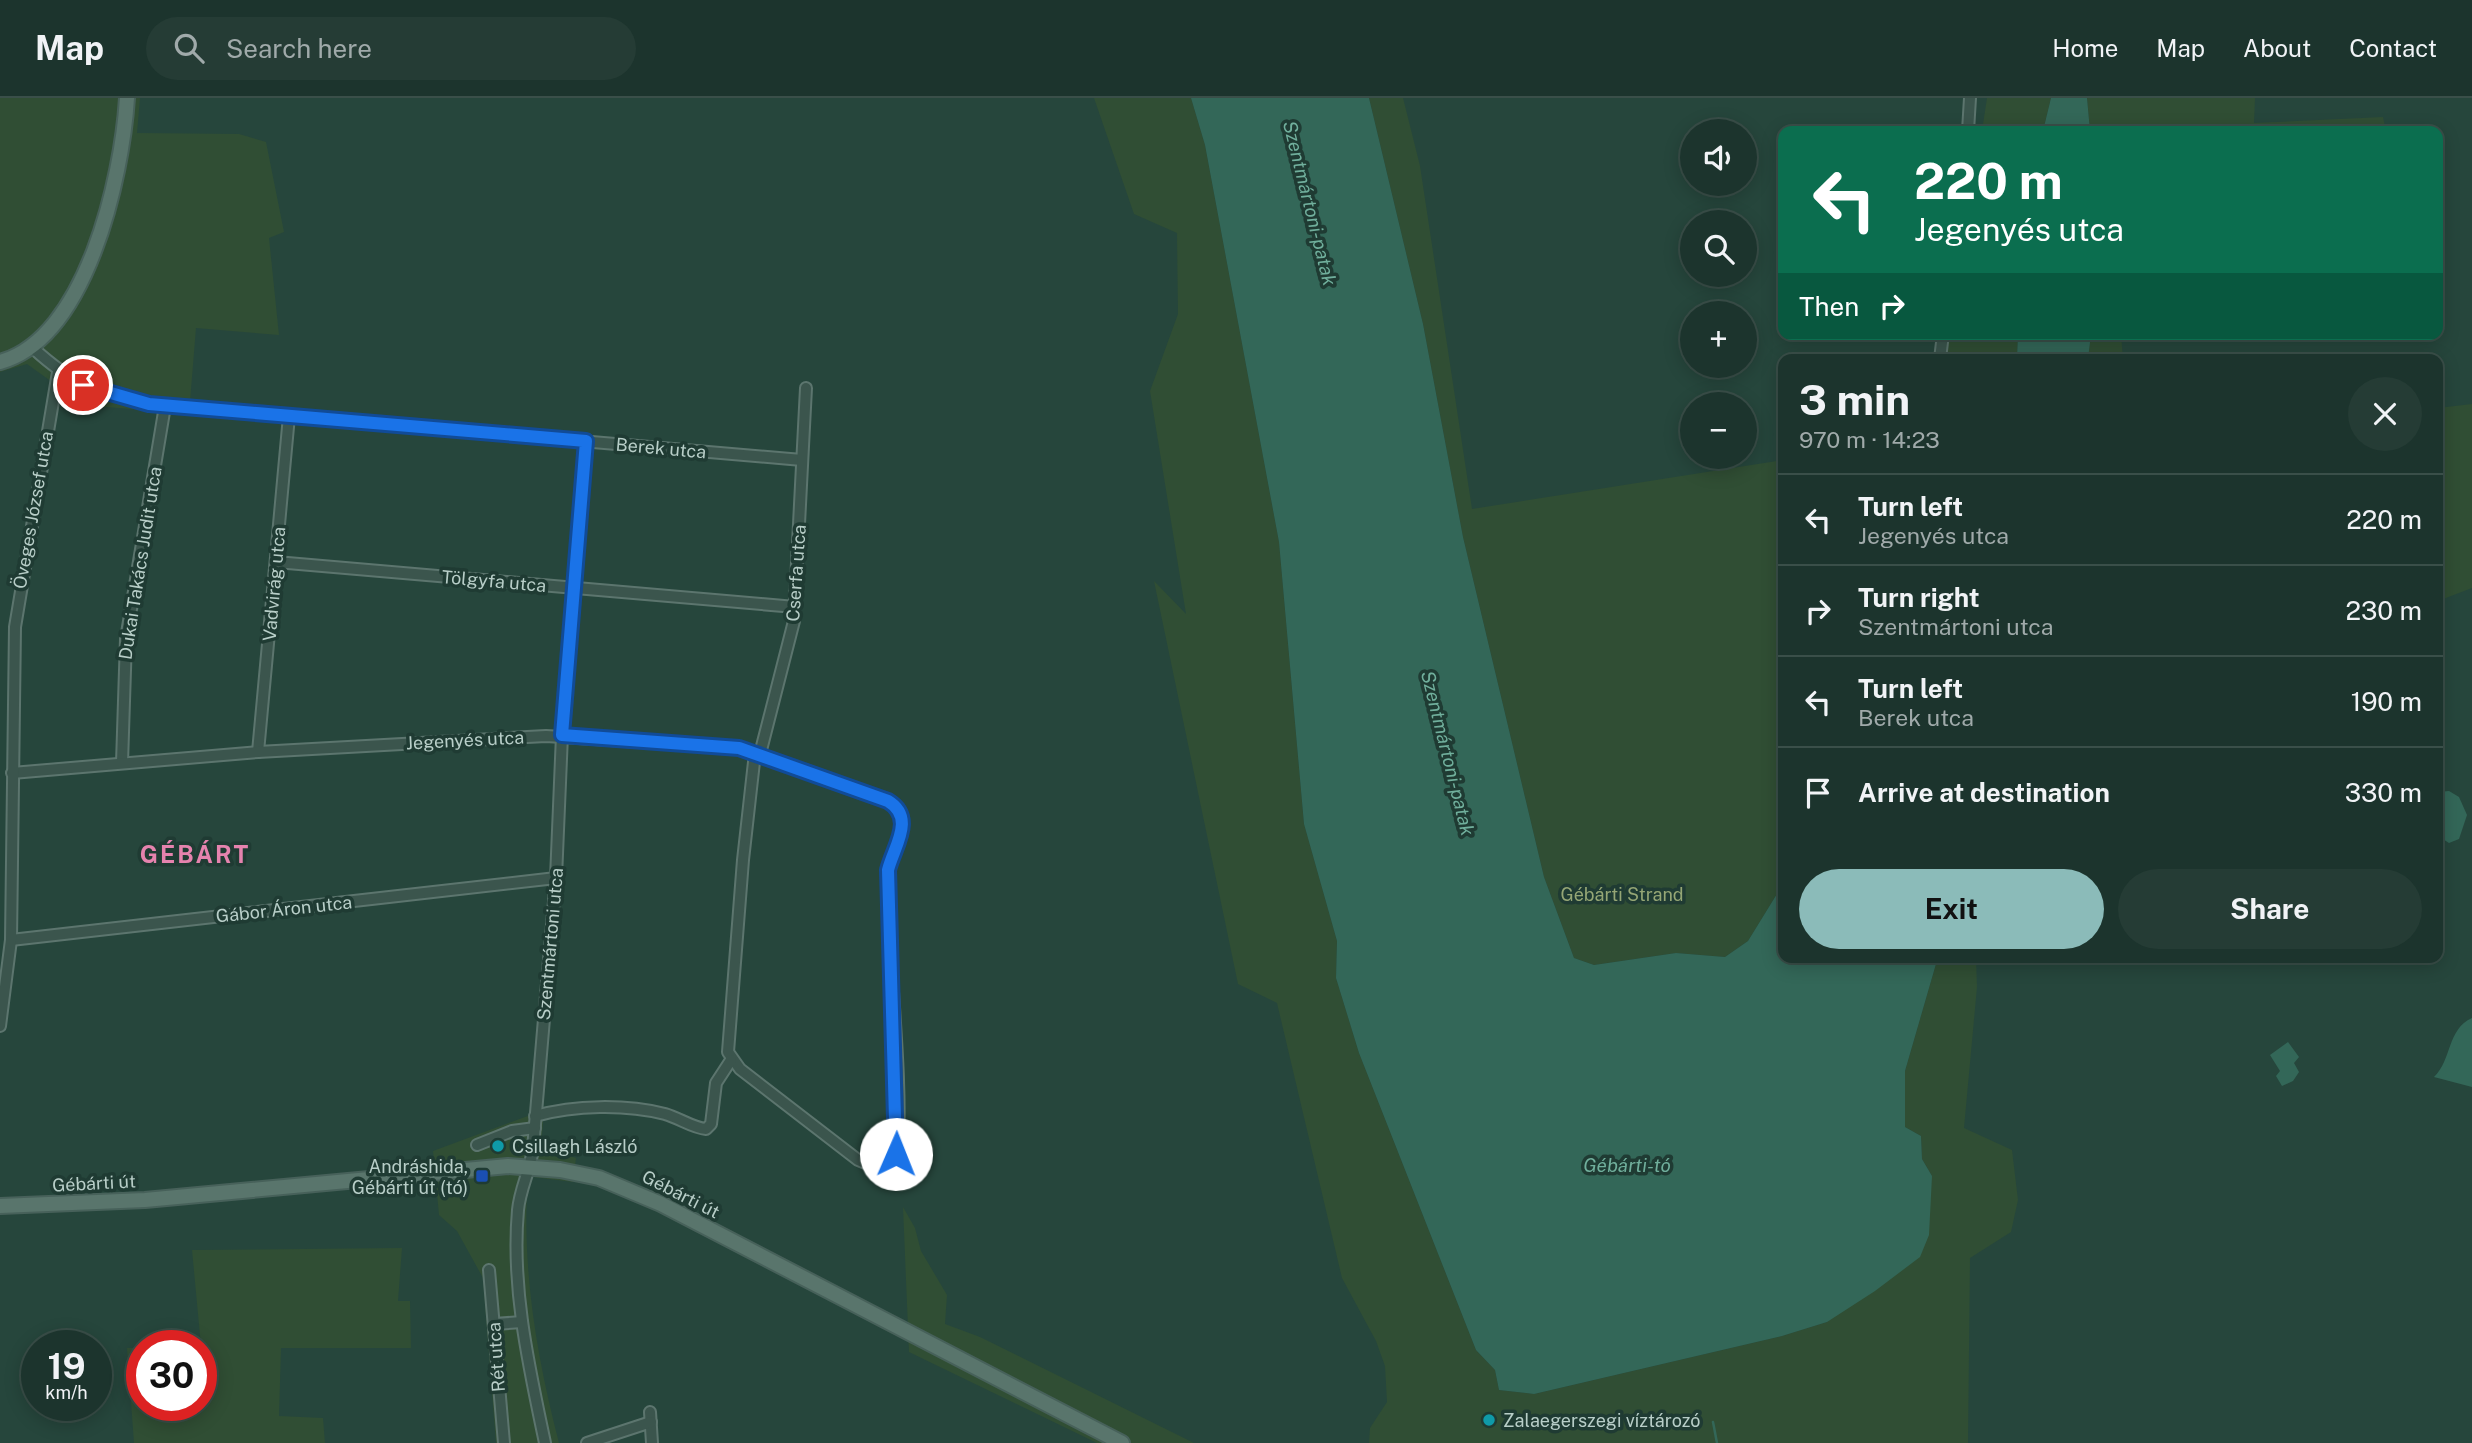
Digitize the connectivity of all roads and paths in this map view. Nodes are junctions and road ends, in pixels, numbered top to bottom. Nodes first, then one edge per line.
1 (127, 98) edge
2 (1970, 98) edge
3 (1968, 126) edge
4 (33, 348) junction
5 (0, 362) edge
6 (58, 372) junction
7 (806, 388) dead end
8 (165, 406) junction
9 (289, 416) junction
10 (586, 441) junction
11 (802, 460) junction
12 (276, 562) junction
13 (573, 588) junction
14 (795, 607) junction
15 (562, 735) junction
16 (258, 752) junction
17 (758, 753) junction
18 (122, 763) junction
19 (12, 773) junction
20 (556, 878) junction
21 (11, 940) junction
22 (0, 1026) edge
23 (731, 1060) junction
24 (535, 1122) junction
25 (477, 1145) dead end
26 (531, 1166) junction
27 (0, 1206) edge
28 (489, 1270) dead end
29 (522, 1322) junction
30 (495, 1324) junction
31 (504, 1443) edge
32 (545, 1443) edge
33 (587, 1443) edge
34 (652, 1443) edge
35 (1122, 1443) edge

1 - 4 main road
2 - 3 street
4 - 5 main road
4 - 6 street, Berek utca
6 - 8 street, Berek utca
6 - 19 street, Öveges József utca
7 - 11 street, Cserfa utca
8 - 9 street, Berek utca
8 - 18 street, Dukai Takács Judit utca
9 - 10 street, Berek utca
9 - 12 street, Vadvirág utca
10 - 11 street, Berek utca
10 - 13 street, Szentmártoni utca
11 - 14 street, Cserfa utca
12 - 13 street, Tölgyfa utca
12 - 16 street, Vadvirág utca
13 - 14 street, Tölgyfa utca
13 - 15 street, Szentmártoni utca
14 - 17 street, Cserfa utca
15 - 16 street, Jegenyés utca
15 - 17 street, Jegenyés utca
15 - 20 street, Szentmártoni utca
16 - 18 street, Jegenyés utca
17 - 23 street, Cserfa utca
17 - 23 street, Jegenyés utca
18 - 19 street, Jegenyés utca
19 - 21 street, Öveges József utca
20 - 21 street, Gábor Áron utca
20 - 24 street, Szentmártoni utca
21 - 22 street, Öveges József utca
23 - 24 street
24 - 25 street
24 - 26 street, Szentmártoni utca
26 - 27 main road, Gébárti út
26 - 29 street, Szentmártoni utca
26 - 35 main road, Gébárti út
28 - 30 street, Rét utca
29 - 30 street
29 - 32 street, Szentmártoni utca
30 - 31 street, Rét utca
33 - 34 street

